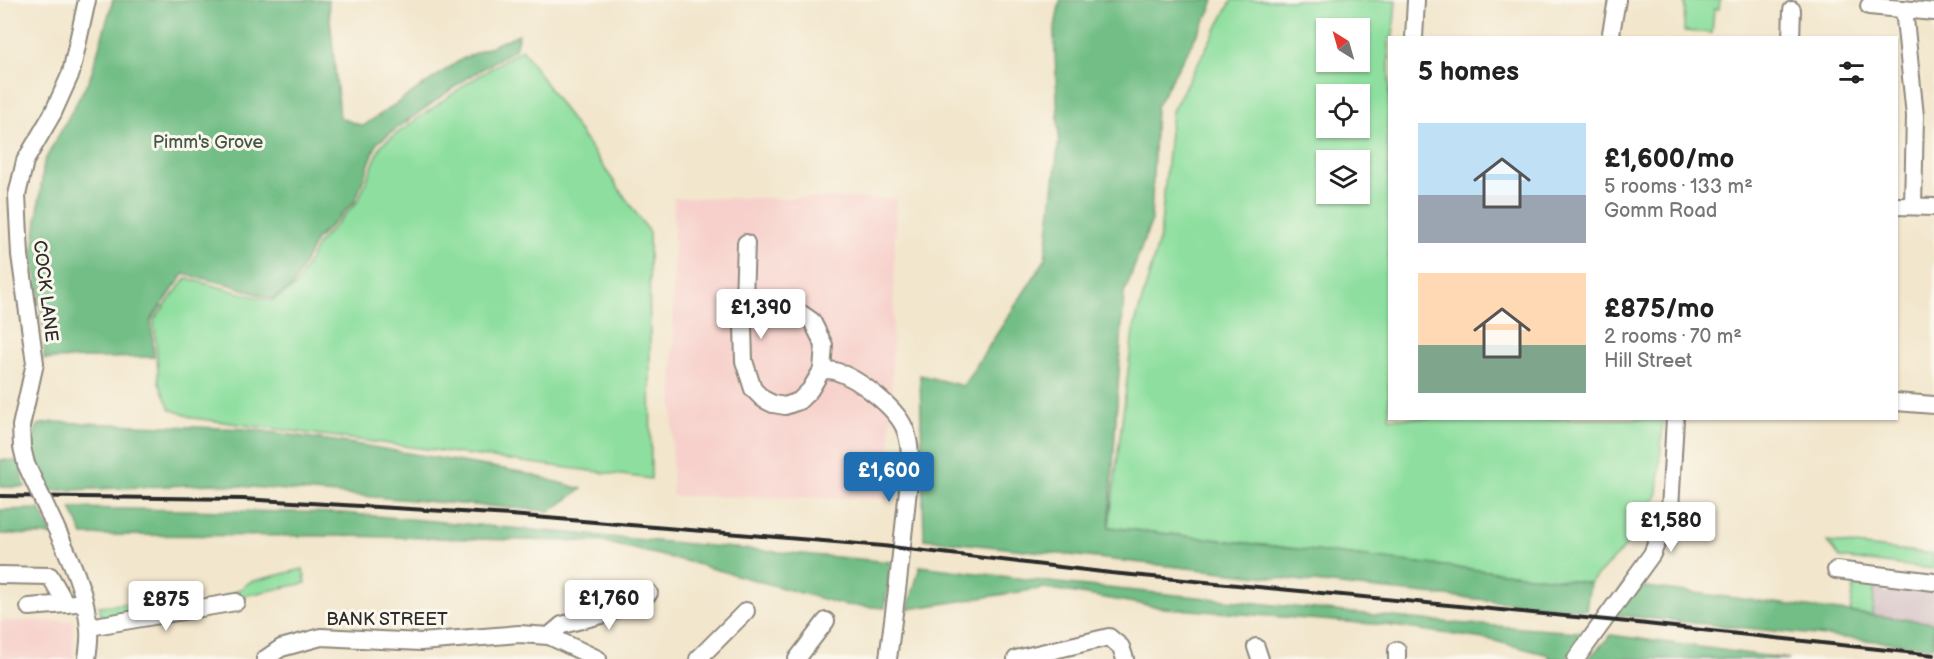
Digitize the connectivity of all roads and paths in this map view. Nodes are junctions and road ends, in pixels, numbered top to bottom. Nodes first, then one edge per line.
1 (87, 0) edge
2 (1416, 0) edge
3 (1617, 0) edge
4 (1869, 6) dead end
5 (1904, 9) junction
6 (1792, 10) dead end
7 (1934, 12) edge
8 (1414, 36) edge
9 (1612, 36) edge
10 (1791, 36) edge
11 (1898, 206) edge
12 (1913, 206) junction
13 (1934, 207) edge
14 (746, 243) dead end
15 (774, 315) dead end
16 (822, 370) junction
17 (1898, 402) edge
18 (1934, 405) edge
19 (1675, 420) edge
20 (1836, 570) dead end
21 (0, 575) edge
22 (1934, 582) edge
23 (649, 593) dead end
24 (84, 602) junction
25 (236, 602) dead end
26 (66, 604) junction
27 (29, 607) dead end
28 (746, 611) dead end
29 (826, 621) dead end
30 (89, 627) junction
31 (549, 636) junction
32 (87, 659) edge
33 (265, 659) edge
34 (598, 659) edge
35 (698, 659) edge
36 (797, 659) edge
37 (888, 659) edge
38 (1016, 659) edge
39 (1125, 659) edge
40 (1576, 659) edge

1 - 24 street, COCK LANE, bridge
2 - 8 street
3 - 9 street
4 - 5 street
5 - 7 street
5 - 12 street
6 - 10 street
11 - 12 street
12 - 13 street
14 - 16 street
15 - 16 street
16 - 37 street
17 - 18 street
19 - 40 street
20 - 22 street
21 - 26 street
23 - 31 street
24 - 26 street
24 - 30 street, COCK LANE
25 - 30 street
26 - 27 street
28 - 35 street
29 - 36 street
30 - 32 street, COCK LANE
31 - 33 street, BANK STREET
31 - 34 street, BANK STREET
38 - 39 street

